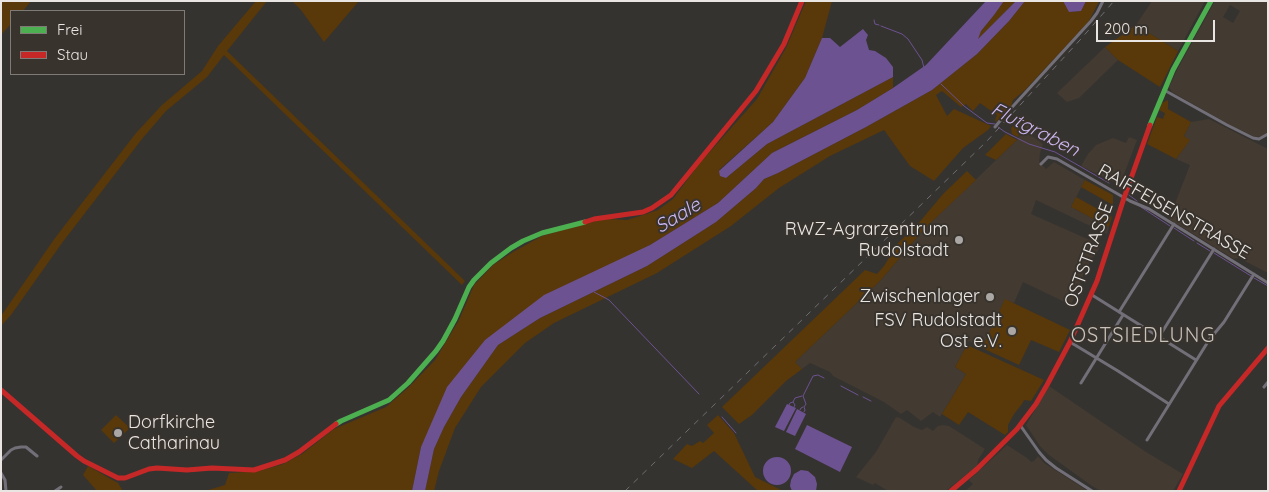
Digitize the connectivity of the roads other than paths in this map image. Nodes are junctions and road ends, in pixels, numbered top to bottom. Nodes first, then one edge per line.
1 (802, 1) edge
2 (1102, 1) edge
3 (1211, 1) edge
4 (1164, 90) junction
5 (996, 125) dead end
6 (1268, 134) edge
7 (1041, 164) dead end
8 (1124, 198) junction
9 (1174, 224) junction
10 (1214, 250) junction
11 (1254, 274) junction
12 (1268, 283) edge
13 (1092, 295) junction
14 (1121, 314) junction
15 (1160, 337) junction
16 (1070, 342) junction
17 (1268, 348) edge
18 (1096, 358) junction
19 (1196, 360) junction
20 (1268, 382) edge
21 (1080, 383) dead end
22 (1264, 387) dead end
23 (1, 390) edge
24 (1169, 404) junction
25 (1020, 425) junction
26 (1147, 440) dead end
27 (37, 456) dead end
28 (1, 460) edge
29 (1, 474) edge
30 (61, 488) dead end
31 (6, 491) edge
32 (54, 491) edge
33 (951, 491) edge
34 (1092, 491) edge
35 (1179, 491) edge

1 - 23 main road
2 - 5 street
3 - 4 main road, OSTSTRASSE
4 - 6 street
4 - 8 main road, OSTSTRASSE
7 - 8 street, RAIFFEISENSTRASSE
8 - 9 street, RAIFFEISENSTRASSE
8 - 13 main road, OSTSTRASSE
9 - 10 street, RAIFFEISENSTRASSE
9 - 14 street
10 - 11 street, RAIFFEISENSTRASSE
10 - 15 street
11 - 12 street, RAIFFEISENSTRASSE
11 - 19 street
13 - 14 street
13 - 16 main road, OSTSTRASSE
14 - 15 street
14 - 18 street
15 - 19 street
16 - 18 street
16 - 25 main road, OSTSTRASSE
17 - 35 main road
18 - 21 street
18 - 24 street
19 - 24 street
20 - 22 street
24 - 26 street
25 - 33 main road, OSTSTRASSE
25 - 34 street
27 - 28 street
29 - 31 street
30 - 32 street

